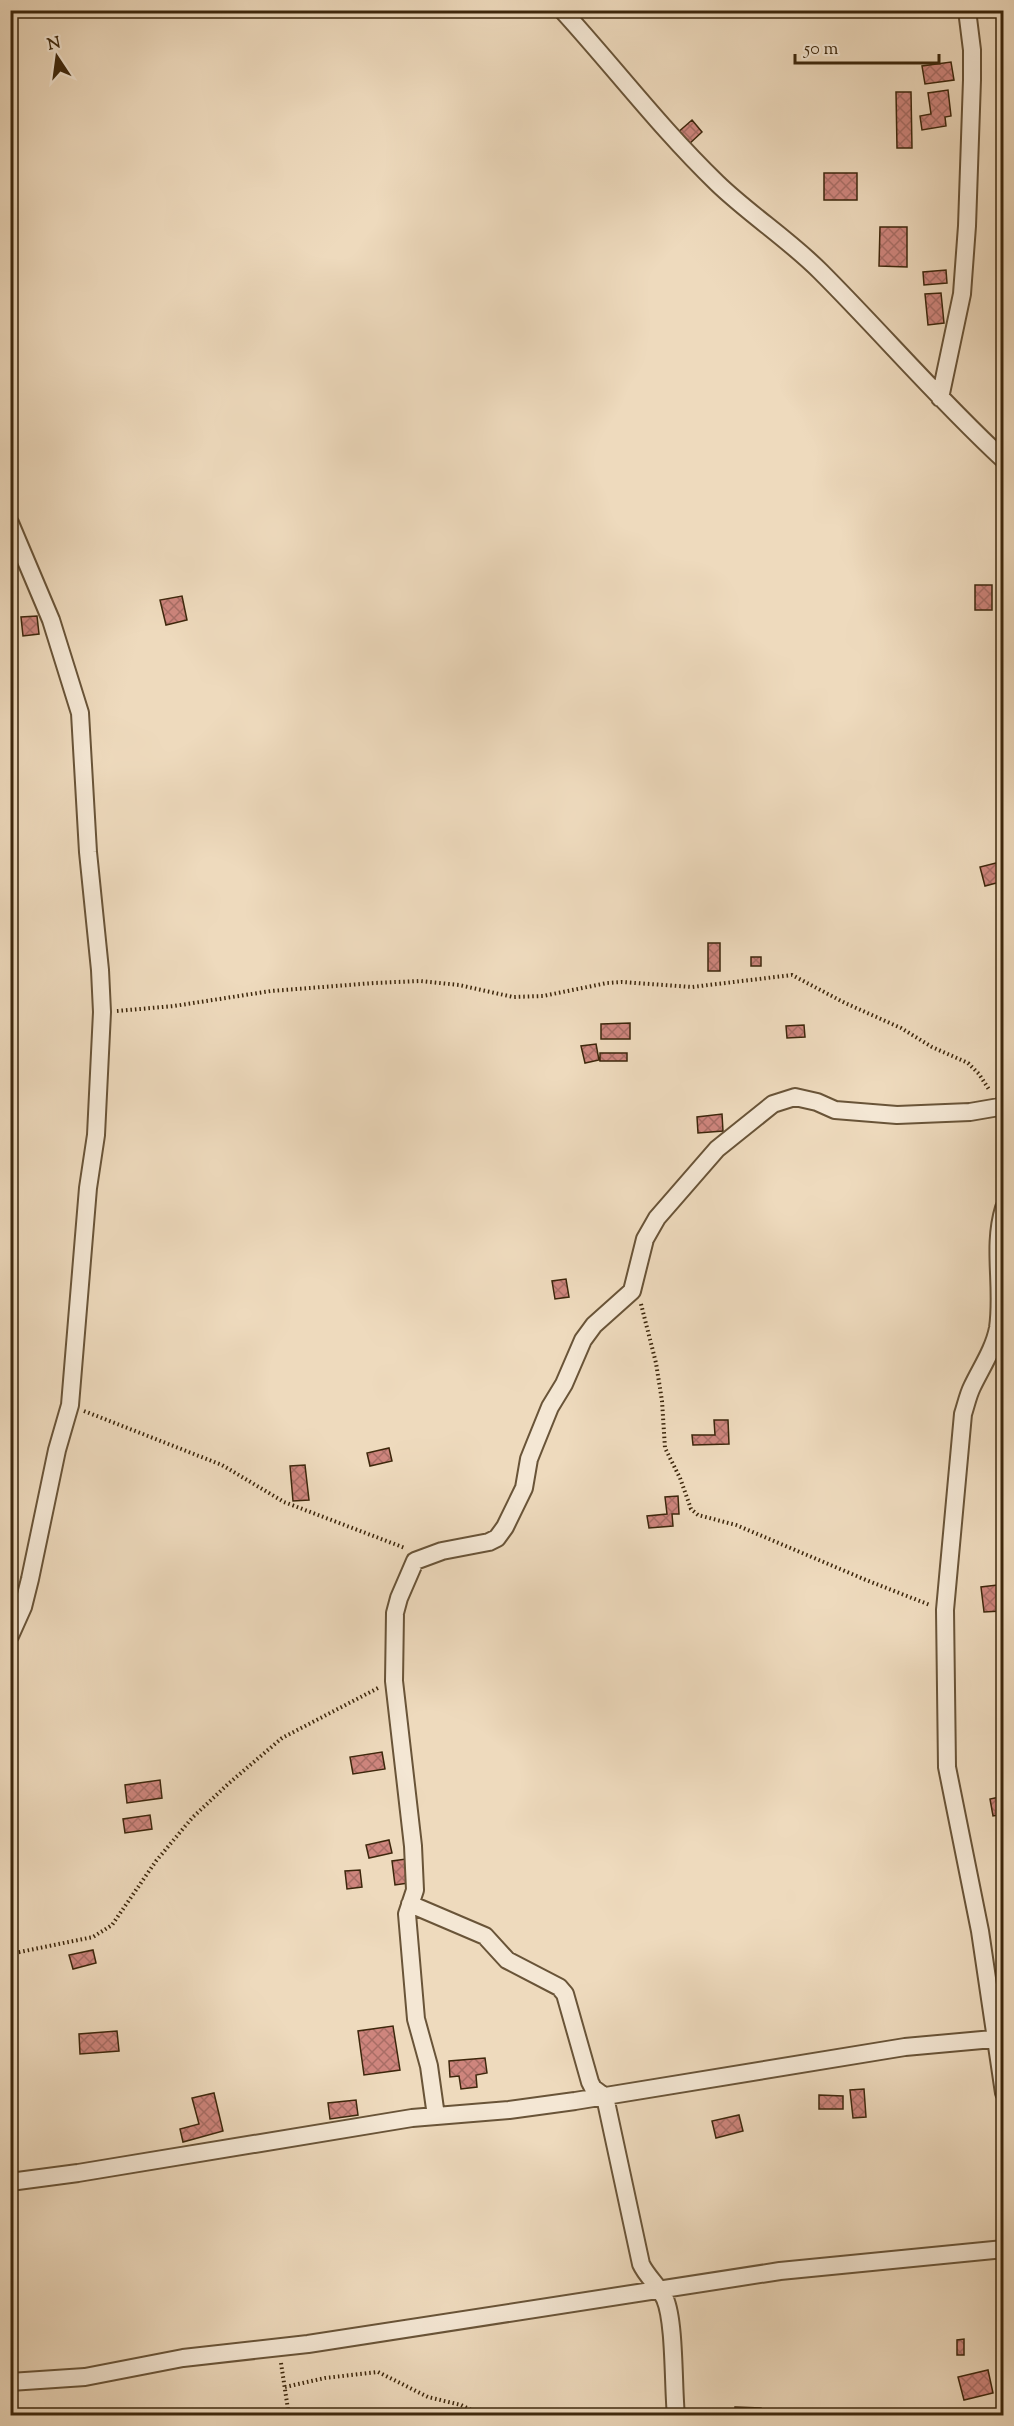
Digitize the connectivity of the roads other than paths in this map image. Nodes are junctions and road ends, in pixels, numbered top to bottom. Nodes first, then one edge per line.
1 (562, 10) edge
2 (967, 10) edge
3 (940, 398) junction
4 (1004, 460) edge
5 (10, 523) edge
6 (1002, 1110) edge
7 (1004, 1208) edge
8 (10, 1636) edge
9 (410, 1904) junction
10 (1000, 2039) edge
11 (1004, 2093) edge
12 (605, 2097) junction
13 (436, 2116) junction
14 (10, 2182) edge
15 (1004, 2249) edge
16 (660, 2289) junction
17 (10, 2382) edge
18 (676, 2415) edge

1 - 3 street
2 - 3 street
3 - 4 street
5 - 8 street
6 - 9 street
7 - 10 street
9 - 12 street
9 - 13 street
10 - 11 street
10 - 12 street
12 - 13 street
12 - 16 street
13 - 14 street
15 - 16 street
16 - 17 street
16 - 18 street

